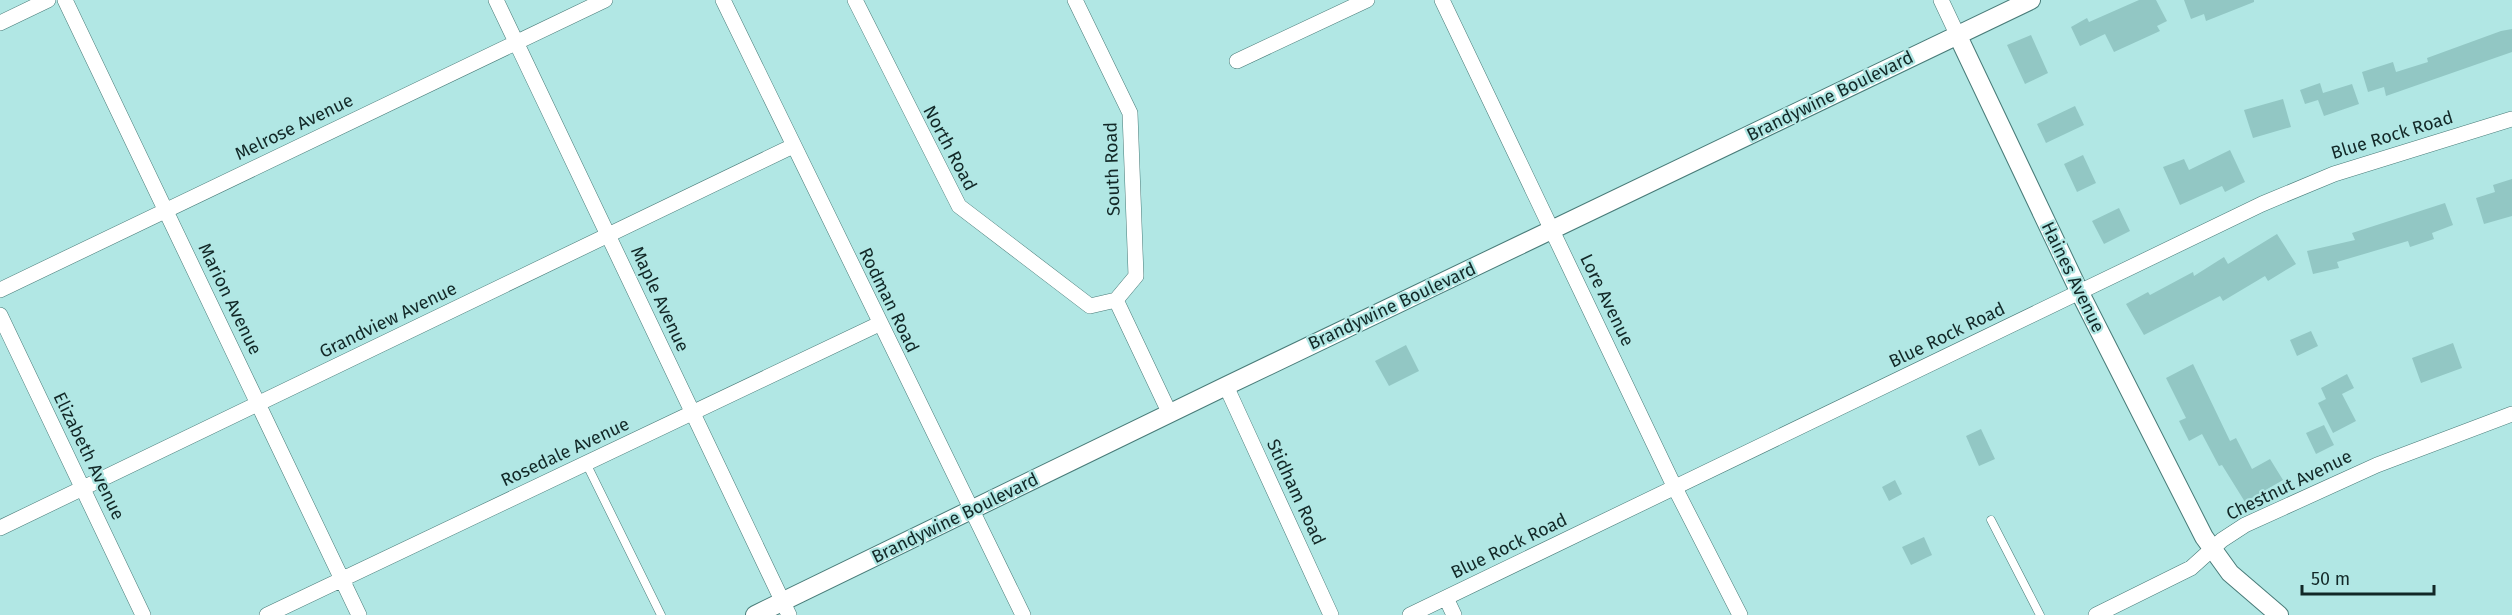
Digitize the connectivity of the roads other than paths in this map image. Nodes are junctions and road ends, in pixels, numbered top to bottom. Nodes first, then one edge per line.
1 (48, 0) edge
2 (65, 0) edge
3 (496, 0) edge
4 (605, 0) edge
5 (723, 0) edge
6 (855, 0) edge
7 (1075, 0) edge
8 (1367, 0) edge
9 (1442, 0) edge
10 (1941, 0) edge
11 (2031, 0) edge
12 (0, 23) edge
13 (1958, 34) junction
14 (516, 42) junction
15 (1237, 60) dead end
16 (2512, 119) edge
17 (793, 146) junction
18 (166, 210) junction
19 (1552, 231) junction
20 (608, 236) junction
21 (0, 290) edge
22 (2080, 293) junction
23 (1116, 300) junction
24 (0, 315) edge
25 (879, 324) junction
26 (1226, 386) junction
27 (259, 405) junction
28 (693, 413) junction
29 (1170, 414) junction
30 (2512, 414) edge
31 (586, 463) junction
32 (82, 488) junction
33 (1675, 488) junction
34 (972, 509) junction
35 (1990, 520) dead end
36 (0, 528) edge
37 (2212, 550) junction
38 (342, 579) junction
39 (1446, 598) junction
40 (786, 608) edge
41 (143, 615) edge
42 (267, 615) edge
43 (359, 615) edge
44 (661, 615) edge
45 (755, 615) edge
46 (1023, 615) edge
47 (1331, 615) edge
48 (1410, 615) edge
49 (1454, 615) edge
50 (1740, 615) edge
51 (2040, 615) edge
52 (2096, 615) edge
53 (2279, 615) edge

1 - 12 street
2 - 18 street, Marion Avenue
3 - 14 street, Maple Avenue
4 - 14 street, Melrose Avenue
5 - 17 street, Rodman Road
6 - 23 street, North Road
7 - 23 street, South Road
8 - 15 street
9 - 19 street, Lore Avenue
10 - 13 street, Haines Avenue
11 - 13 street, Brandywine Boulevard
13 - 19 street, Brandywine Boulevard
13 - 22 street, Haines Avenue
14 - 18 street, Melrose Avenue
14 - 20 street, Maple Avenue
16 - 22 street, Blue Rock Road
17 - 20 street, Grandview Avenue
17 - 25 street, Rodman Road
18 - 21 street, Melrose Avenue
18 - 27 street, Marion Avenue
19 - 26 street, Brandywine Boulevard
19 - 33 street, Lore Avenue
20 - 27 street, Grandview Avenue
20 - 28 street, Maple Avenue
22 - 33 street, Blue Rock Road
22 - 37 street, Haines Avenue
23 - 29 street
24 - 32 street, Elizabeth Avenue
25 - 28 street, Rosedale Avenue
25 - 34 street, Rodman Road
26 - 29 street, Brandywine Boulevard
26 - 47 street, Stidham Road
27 - 32 street, Grandview Avenue
27 - 38 street, Marion Avenue
28 - 31 street, Rosedale Avenue
28 - 40 street, Maple Avenue
29 - 34 street, Brandywine Boulevard
30 - 37 street, Chestnut Avenue
31 - 38 street, Rosedale Avenue
31 - 44 lane
32 - 36 street, Grandview Avenue
32 - 41 street, Elizabeth Avenue
33 - 39 street, Blue Rock Road
33 - 50 street, Lore Avenue
34 - 40 street, Brandywine Boulevard
34 - 46 street, Rodman Road
35 - 51 lane
37 - 52 street, Chestnut Avenue
37 - 53 street, Haines Avenue
38 - 42 street, Rosedale Avenue
38 - 43 street, Marion Avenue
39 - 48 street, Blue Rock Road
39 - 49 street
40 - 45 street, Brandywine Boulevard

